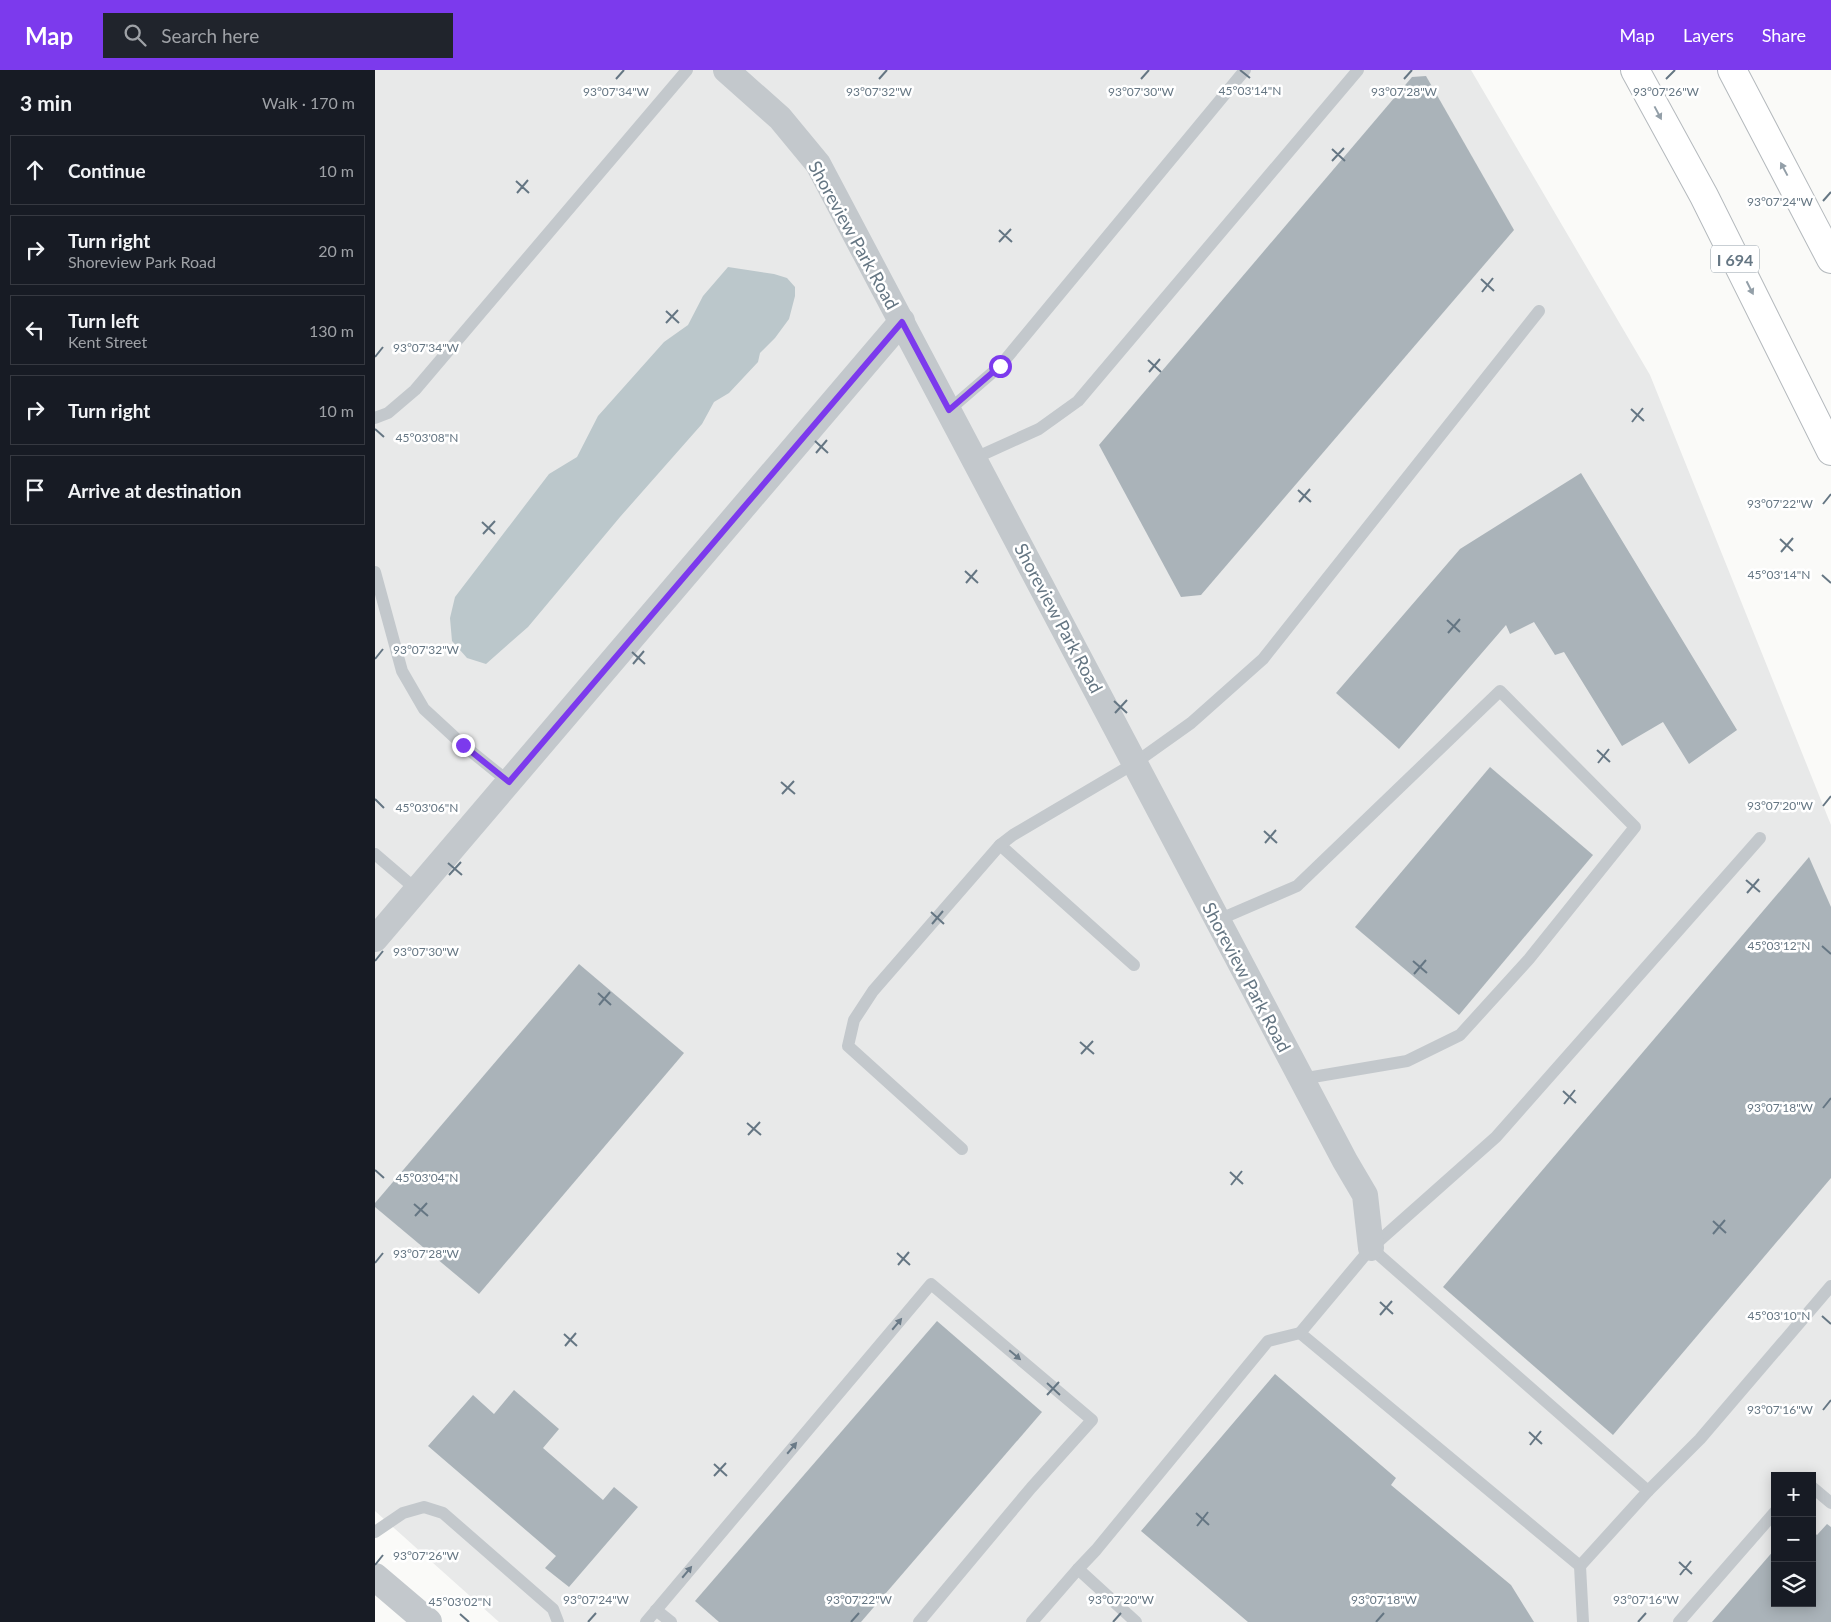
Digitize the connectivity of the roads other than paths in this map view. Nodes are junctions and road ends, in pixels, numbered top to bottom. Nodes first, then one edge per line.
1 (687, 70) edge
2 (726, 70) edge
3 (1245, 70) edge
4 (1358, 70) edge
5 (1635, 70) edge
6 (1731, 70) edge
7 (1831, 259) edge
8 (1539, 311) dead end
9 (902, 322) junction
10 (949, 410) junction
11 (375, 418) edge
12 (1831, 451) edge
13 (975, 458) junction
14 (375, 572) edge
15 (1135, 763) junction
16 (509, 782) junction
17 (1760, 838) dead end
18 (999, 845) junction
19 (375, 854) edge
20 (417, 890) junction
21 (1218, 920) junction
22 (375, 939) edge
23 (1135, 965) dead end
24 (1301, 1079) junction
25 (962, 1150) dead end
26 (1371, 1248) junction
27 (1831, 1286) edge
28 (1300, 1333) junction
29 (1816, 1490) edge
30 (1648, 1491) junction
31 (1831, 1503) edge
32 (1771, 1517) edge
33 (375, 1532) edge
34 (1581, 1566) junction
35 (1078, 1569) junction
36 (375, 1577) edge
37 (656, 1610) junction
38 (428, 1622) edge
39 (558, 1622) edge
40 (646, 1622) edge
41 (671, 1622) edge
42 (919, 1622) edge
43 (1032, 1622) edge
44 (1137, 1622) edge
45 (1583, 1622) edge
46 (1679, 1622) edge

1 - 11 lane
2 - 9 street, Shoreview Park Road
3 - 10 lane
4 - 13 lane
5 -> 12 highway, I 694
7 -> 6 highway
8 - 15 lane
9 - 10 street, Shoreview Park Road
9 - 16 street
10 - 13 street, Shoreview Park Road
13 - 15 street, Shoreview Park Road
14 - 16 lane
15 - 18 lane
15 - 21 street, Shoreview Park Road
16 - 20 street
17 - 26 lane
18 - 23 lane
18 - 25 lane
19 - 20 lane
20 - 22 street
21 - 24 street, Shoreview Park Road
21 - 24 lane
24 - 26 street, Shoreview Park Road
26 - 28 lane
26 - 30 lane
27 - 30 lane
28 - 34 lane
28 - 35 lane
29 - 31 lane
30 - 34 lane
32 - 46 lane
33 - 39 lane
34 - 45 lane
35 - 43 lane
35 - 44 lane
36 - 38 street
37 - 40 lane
37 - 41 lane
37 -> 42 lane

